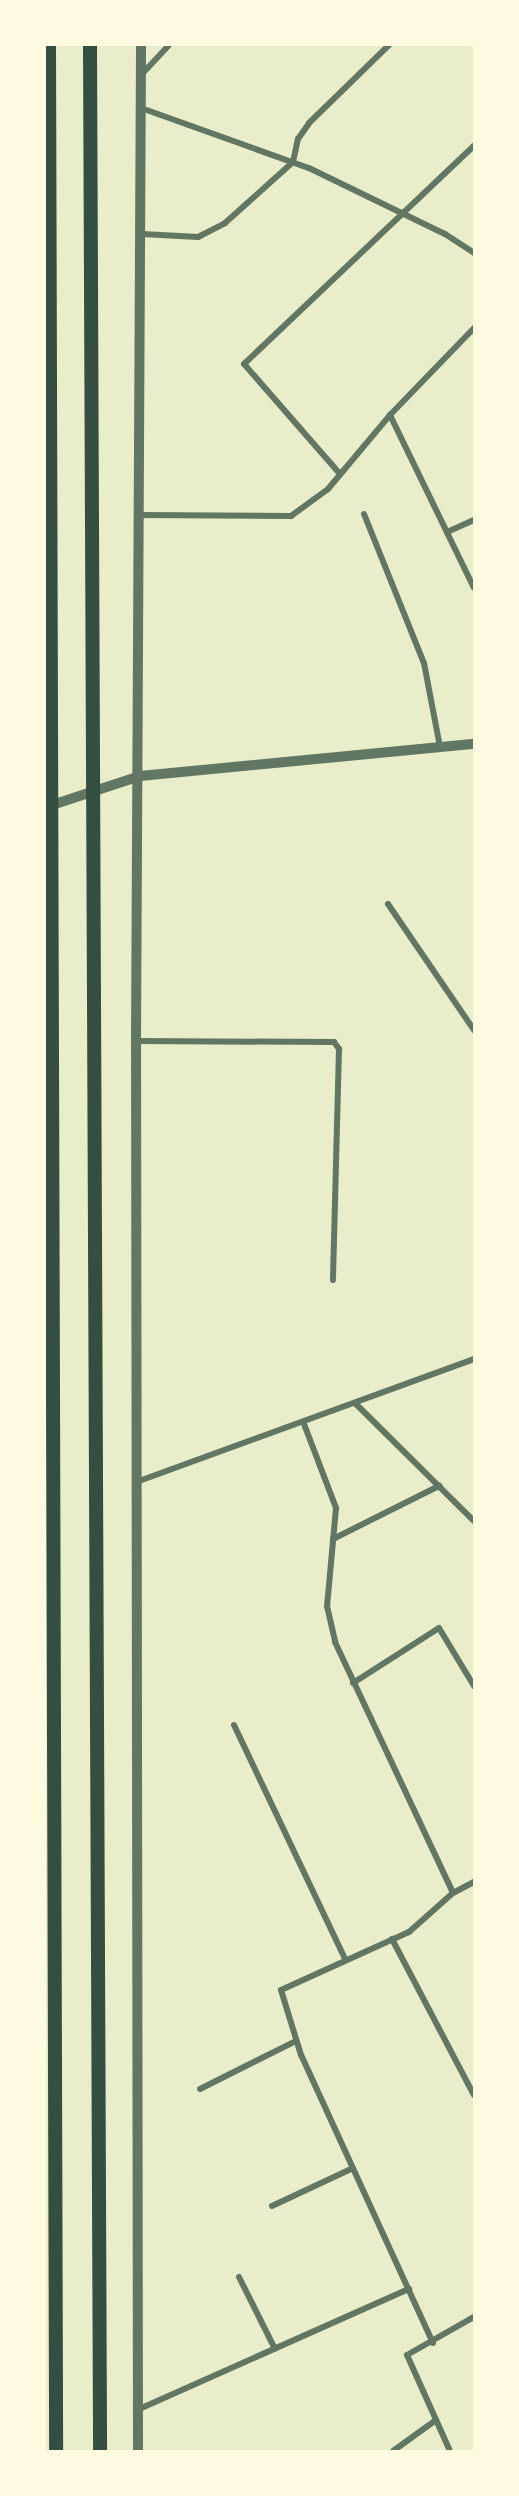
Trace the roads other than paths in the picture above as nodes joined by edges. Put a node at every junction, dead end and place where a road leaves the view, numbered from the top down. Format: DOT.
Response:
graph roads {
  1 [pos="49,45"];
  2 [pos="90,45"];
  3 [pos="141,45"];
  4 [pos="169,45"];
  5 [pos="389,45"];
  6 [pos="141,74"];
  7 [pos="141,108"];
  8 [pos="474,146"];
  9 [pos="293,162"];
  10 [pos="401,213"];
  11 [pos="142,234"];
  12 [pos="474,253"];
  13 [pos="474,328"];
  14 [pos="390,415"];
  15 [pos="340,474"];
  16 [pos="364,514"];
  17 [pos="140,515"];
  18 [pos="474,520"];
  19 [pos="447,532"];
  20 [pos="474,588"];
  21 [pos="474,744"];
  22 [pos="440,747"];
  23 [pos="140,776"];
  24 [pos="45,807"];
  25 [pos="388,904"];
  26 [pos="474,1030"];
  27 [pos="136,1041"];
  28 [pos="333,1280"];
  29 [pos="474,1359"];
  30 [pos="356,1404"];
  31 [pos="304,1424"];
  32 [pos="139,1482"];
  33 [pos="439,1486"];
  34 [pos="474,1521"];
  35 [pos="333,1539"];
  36 [pos="353,1683"];
  37 [pos="474,1686"];
  38 [pos="234,1725"];
  39 [pos="474,1882"];
  40 [pos="453,1893"];
  41 [pos="392,1939"];
  42 [pos="345,1959"];
  43 [pos="296,2041"];
  44 [pos="200,2089"];
  45 [pos="474,2095"];
  46 [pos="353,2168"];
  47 [pos="272,2206"];
  48 [pos="239,2277"];
  49 [pos="409,2289"];
  50 [pos="474,2317"];
  51 [pos="434,2343"];
  52 [pos="275,2349"];
  53 [pos="136,2411"];
  54 [pos="436,2420"];
  55 [pos="56,2451"];
  56 [pos="100,2451"];
  57 [pos="138,2451"];
  58 [pos="393,2451"];
  59 [pos="450,2451"];
  1 -- 55 [label="highway"];
  2 -- 56 [label="highway"];
  3 -- 6 [label="street"];
  4 -- 6 [label="street"];
  5 -- 9 [label="street"];
  6 -- 7 [label="street"];
  7 -- 9 [label="street"];
  7 -- 11 [label="street"];
  8 -- 10 [label="street"];
  9 -- 10 [label="street"];
  9 -- 11 [label="street"];
  10 -- 12 [label="street"];
  10 -- 15 [label="street"];
  11 -- 17 [label="street"];
  13 -- 14 [label="street"];
  14 -- 15 [label="street"];
  14 -- 19 [label="street"];
  15 -- 17 [label="street"];
  16 -- 22 [label="street"];
  17 -- 23 [label="street"];
  18 -- 19 [label="street"];
  19 -- 20 [label="street"];
  21 -- 22 [label="street"];
  22 -- 23 [label="street"];
  23 -- 24 [label="street"];
  23 -- 27 [label="street"];
  25 -- 26 [label="street"];
  27 -- 28 [label="street"];
  27 -- 32 [label="street"];
  29 -- 30 [label="street"];
  30 -- 31 [label="street"];
  30 -- 33 [label="street"];
  31 -- 32 [label="street"];
  31 -- 35 [label="street"];
  32 -- 53 [label="street"];
  33 -- 34 [label="street"];
  33 -- 35 [label="street"];
  35 -- 36 [label="street"];
  36 -- 37 [label="street"];
  36 -- 40 [label="street"];
  38 -- 42 [label="street"];
  39 -- 40 [label="street"];
  40 -- 41 [label="street"];
  41 -- 42 [label="street"];
  41 -- 45 [label="street"];
  42 -- 43 [label="street"];
  43 -- 44 [label="street"];
  43 -- 46 [label="street"];
  46 -- 47 [label="street"];
  46 -- 49 [label="street"];
  48 -- 52 [label="street"];
  49 -- 51 [label="street"];
  49 -- 52 [label="street"];
  50 -- 51 [label="street"];
  51 -- 54 [label="street"];
  52 -- 53 [label="street"];
  53 -- 57 [label="street"];
  54 -- 58 [label="street"];
  54 -- 59 [label="street"];
}
